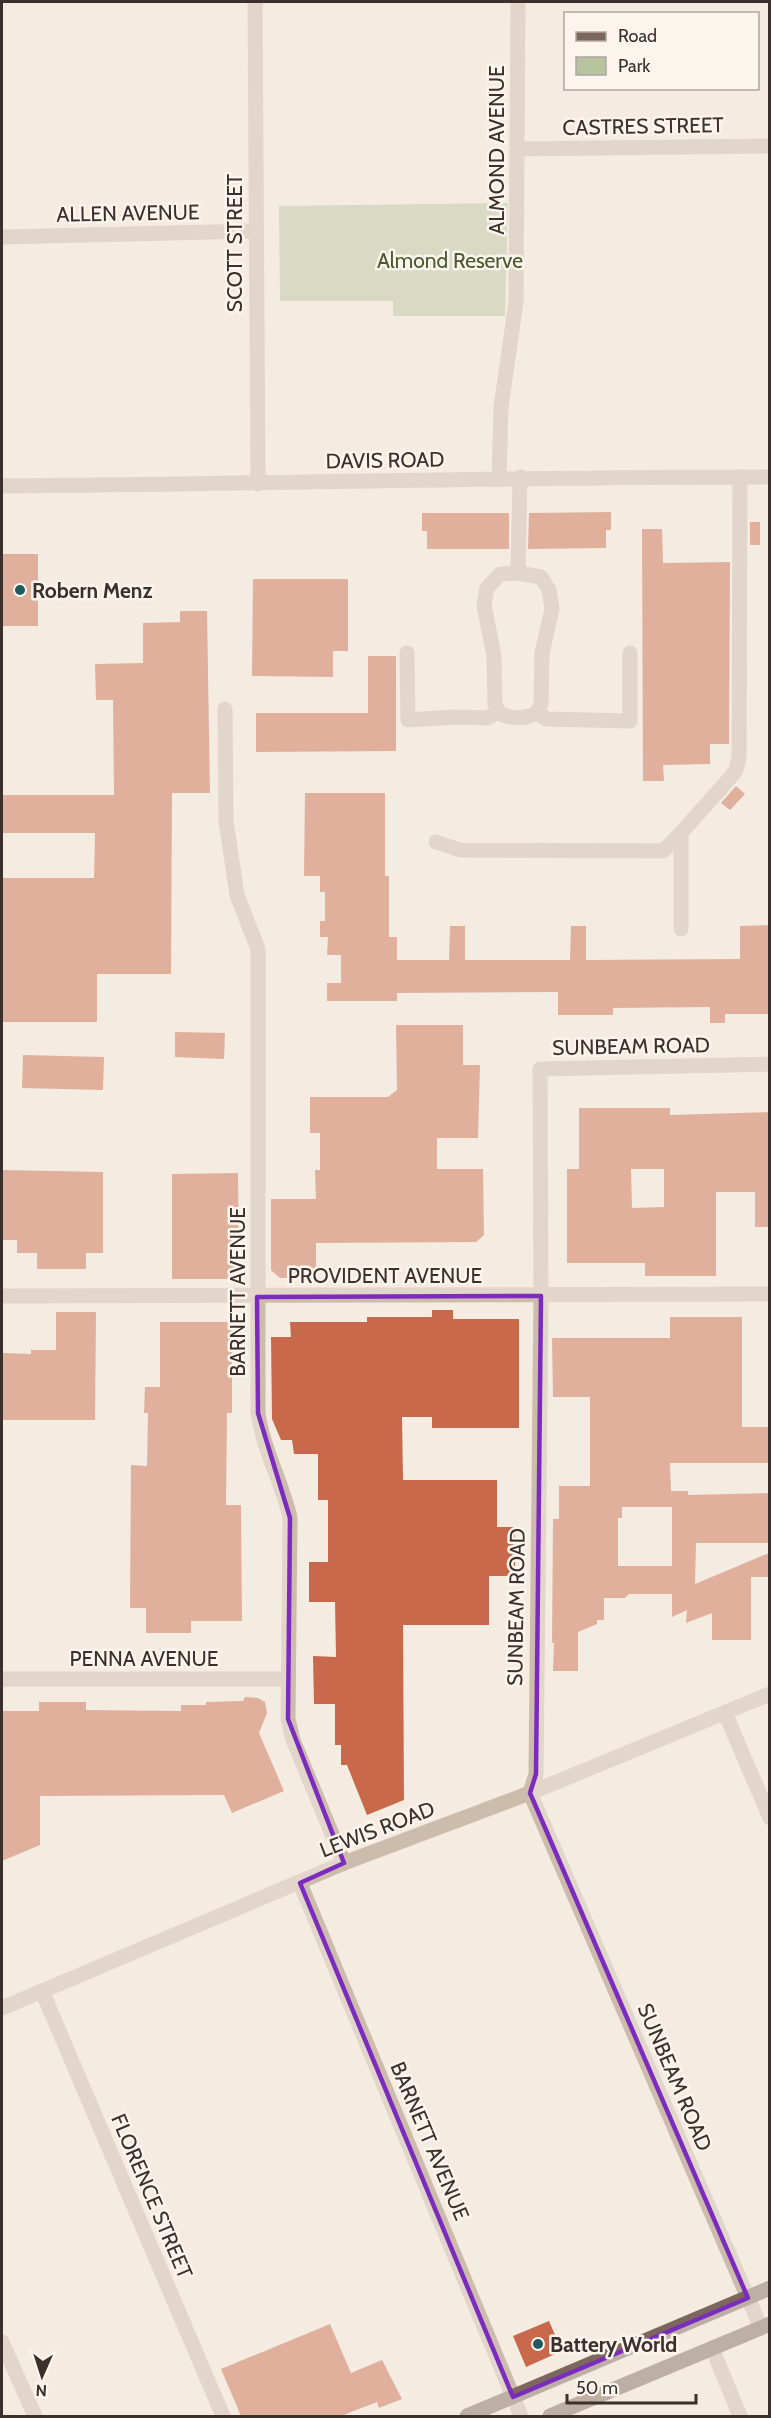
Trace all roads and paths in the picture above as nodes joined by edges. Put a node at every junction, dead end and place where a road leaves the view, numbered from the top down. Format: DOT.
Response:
graph roads {
  1 [pos="255,2"];
  2 [pos="518,2"];
  3 [pos="770,146"];
  4 [pos="518,149"];
  5 [pos="255,231"];
  6 [pos="2,237"];
  7 [pos="520,477"];
  8 [pos="740,477"];
  9 [pos="770,477"];
  10 [pos="499,479"];
  11 [pos="258,484"];
  12 [pos="2,486"];
  13 [pos="518,573"];
  14 [pos="407,653"];
  15 [pos="630,653"];
  16 [pos="225,709"];
  17 [pos="498,712"];
  18 [pos="537,713"];
  19 [pos="681,833"];
  20 [pos="436,842"];
  21 [pos="681,930"];
  22 [pos="770,1064"];
  23 [pos="770,1294"];
  24 [pos="2,1296"];
  25 [pos="257,1296"];
  26 [pos="541,1296"];
  27 [pos="2,1679"];
  28 [pos="287,1679"];
  29 [pos="770,1694"];
  30 [pos="726,1713"];
  31 [pos="530,1793"];
  32 [pos="770,1818"];
  33 [pos="344,1863"];
  34 [pos="300,1883"];
  35 [pos="42,1991"];
  36 [pos="2,2008"];
  37 [pos="770,2288"];
  38 [pos="748,2298"];
  39 [pos="765,2326"];
  40 [pos="2,2342"];
  41 [pos="712,2348"];
  42 [pos="513,2397"];
  43 [pos="35,2416"];
  44 [pos="223,2416"];
  45 [pos="467,2416"];
  46 [pos="521,2416"];
  47 [pos="550,2416"];
  48 [pos="740,2416"];
  1 -- 5 [label="street, SCOTT STREET"];
  2 -- 4 [label="street, ALMOND AVENUE"];
  3 -- 4 [label="street, CASTRES STREET"];
  4 -- 10 [label="street, ALMOND AVENUE"];
  5 -- 6 [label="street, ALLEN AVENUE"];
  5 -- 11 [label="street, SCOTT STREET"];
  7 -- 8 [label="street, DAVIS ROAD"];
  7 -- 10 [label="street, DAVIS ROAD"];
  7 -- 13 [label="street"];
  8 -- 9 [label="street, DAVIS ROAD"];
  8 -- 19 [label="street"];
  10 -- 11 [label="street, DAVIS ROAD"];
  11 -- 12 [label="street, DAVIS ROAD"];
  13 -- 17 [label="street"];
  13 -- 18 [label="street"];
  14 -- 17 [label="street"];
  15 -- 18 [label="street"];
  16 -- 25 [label="street, BARNETT AVENUE"];
  17 -- 18 [label="street"];
  19 -- 20 [label="street"];
  19 -- 21 [label="street"];
  22 -- 26 [label="street, SUNBEAM ROAD"];
  23 -- 26 [label="street, PROVIDENT AVENUE"];
  24 -- 25 [label="street, PROVIDENT AVENUE"];
  25 -- 26 [label="street, PROVIDENT AVENUE"];
  25 -- 28 [label="street, BARNETT AVENUE"];
  26 -- 31 [label="street, SUNBEAM ROAD"];
  27 -- 28 [label="street, PENNA AVENUE"];
  28 -- 33 [label="street, BARNETT AVENUE"];
  29 -- 30 [label="street, LEWIS ROAD"];
  30 -- 31 [label="street, LEWIS ROAD"];
  30 -- 32 [label="street"];
  31 -- 33 [label="street, LEWIS ROAD"];
  31 -- 38 [label="street, SUNBEAM ROAD"];
  33 -- 34 [label="street, LEWIS ROAD"];
  34 -- 35 [label="street, LEWIS ROAD"];
  34 -- 42 [label="street, BARNETT AVENUE"];
  35 -- 36 [label="street, LEWIS ROAD"];
  35 -- 44 [label="street, FLORENCE STREET"];
  37 -- 38 [label="main road"];
  38 -- 39 [label="street, SUNBEAM ROAD"];
  38 -- 42 [label="main road"];
  39 -- 41 [label="main road"];
  40 -- 43 [label="street"];
  41 -- 47 [label="main road"];
  41 -- 48 [label="street"];
  42 -- 45 [label="main road"];
  42 -- 46 [label="street, BARNETT AVENUE"];
}
